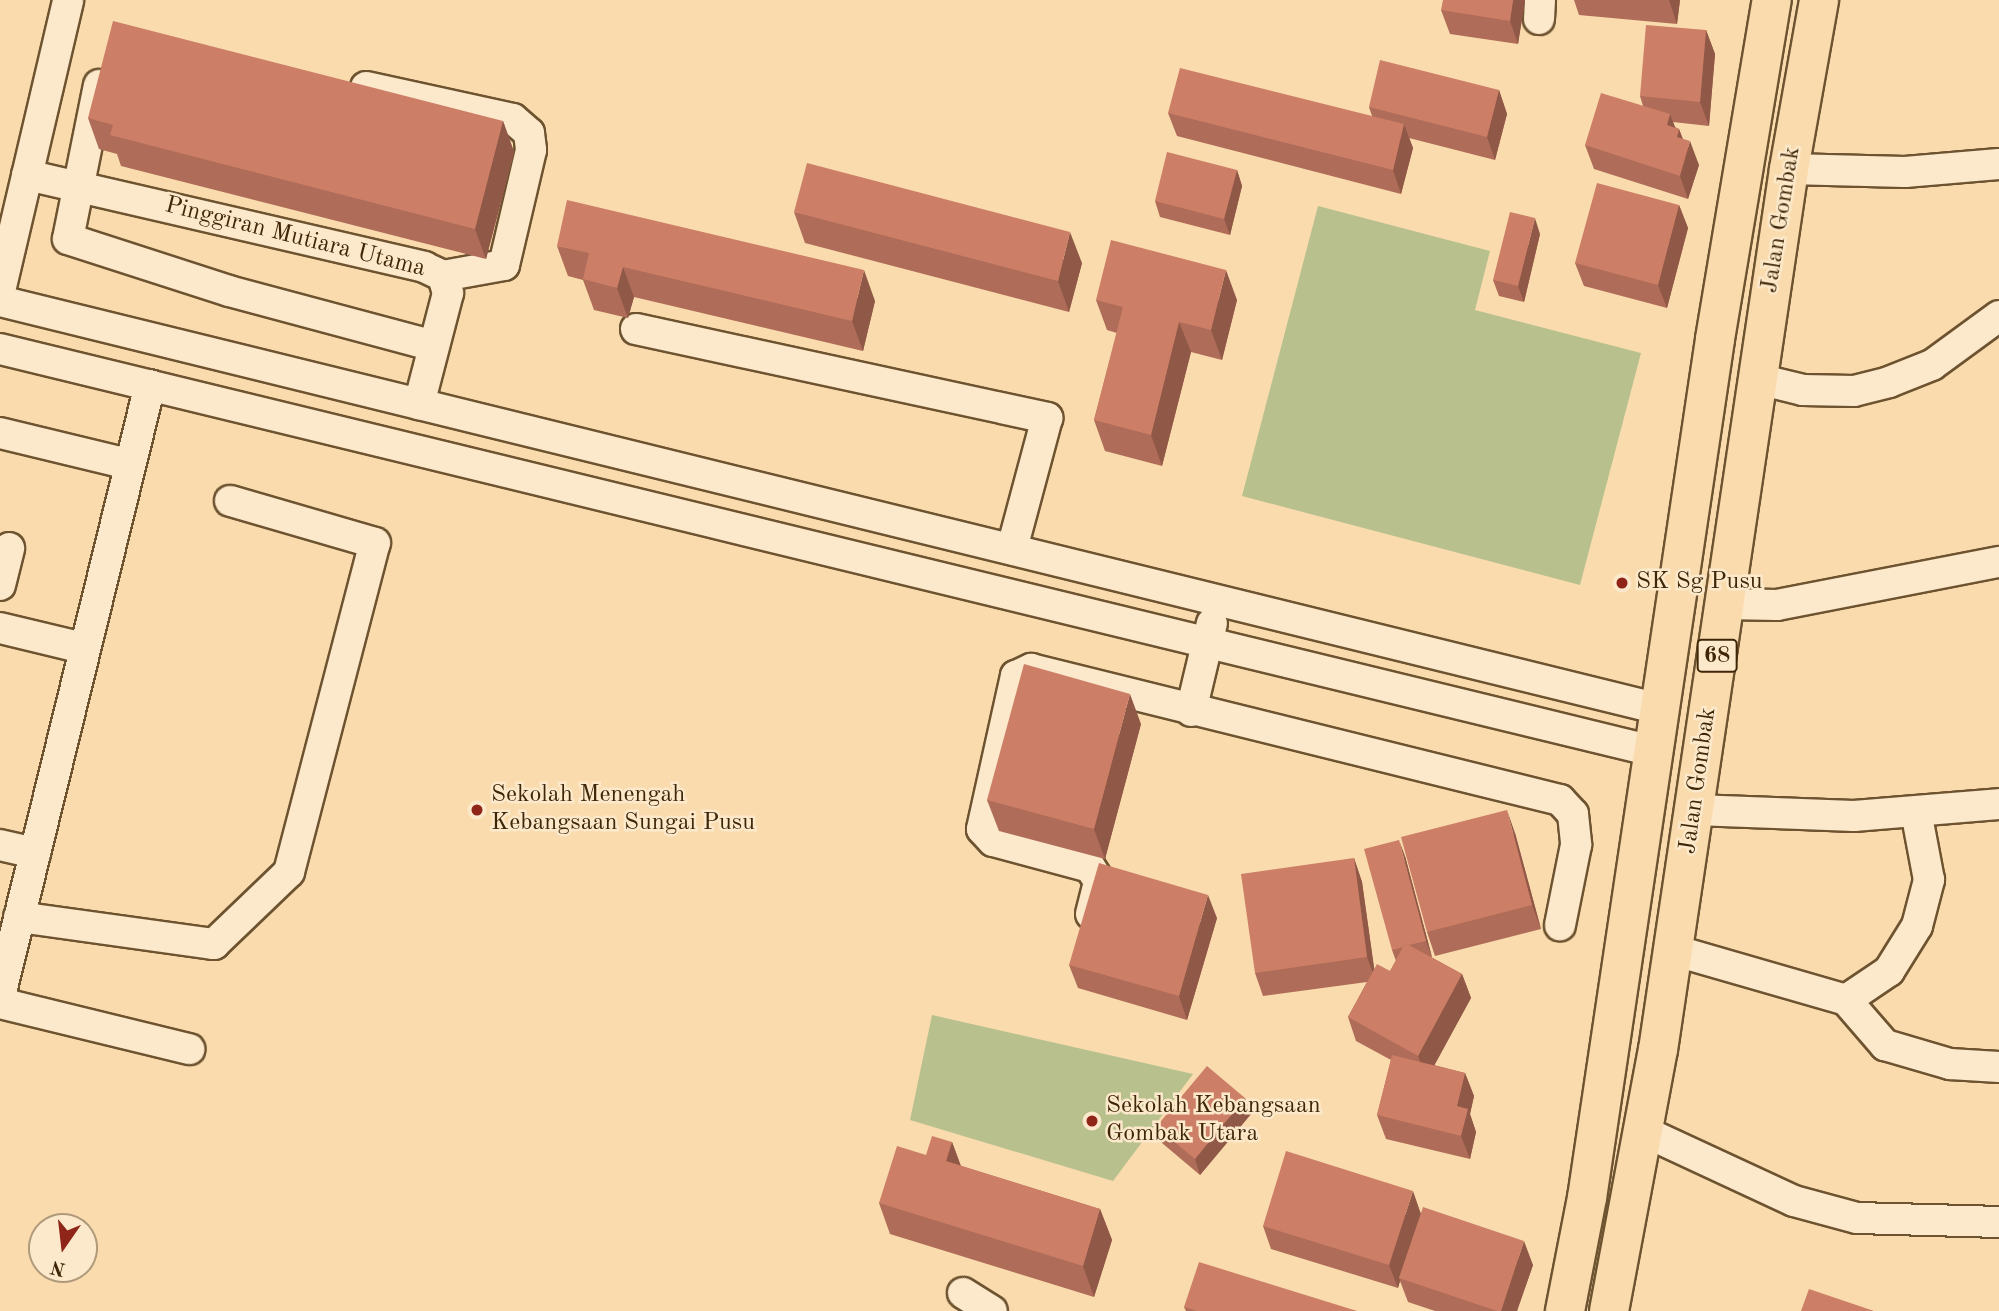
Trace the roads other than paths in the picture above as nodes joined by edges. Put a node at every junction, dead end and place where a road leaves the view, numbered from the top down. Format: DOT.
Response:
graph roads {
  1 [pos="68,0"];
  2 [pos="1772,0"];
  3 [pos="1819,0"];
  4 [pos="104,63"];
  5 [pos="336,81"];
  6 [pos="1999,164"];
  7 [pos="1789,169"];
  8 [pos="27,175"];
  9 [pos="76,185"];
  10 [pos="443,276"];
  11 [pos="0,291"];
  12 [pos="0,301"];
  13 [pos="1999,316"];
  14 [pos="636,329"];
  15 [pos="434,346"];
  16 [pos="0,349"];
  17 [pos="1758,379"];
  18 [pos="150,385"];
  19 [pos="419,404"];
  20 [pos="0,433"];
  21 [pos="649,460"];
  22 [pos="128,464"];
  23 [pos="230,501"];
  24 [pos="636,503"];
  25 [pos="9,548"];
  26 [pos="1012,550"];
  27 [pos="1999,562"];
  28 [pos="0,585"];
  29 [pos="1217,600"];
  30 [pos="1725,604"];
  31 [pos="0,628"];
  32 [pos="1207,642"];
  33 [pos="83,648"];
  34 [pos="1660,709"];
  35 [pos="1191,711"];
  36 [pos="1653,751"];
  37 [pos="1999,804"];
  38 [pos="1695,810"];
  39 [pos="1916,811"];
  40 [pos="0,845"];
  41 [pos="34,853"];
  42 [pos="19,917"];
  43 [pos="1560,925"];
  44 [pos="1086,940"];
  45 [pos="1673,950"];
  46 [pos="0,996"];
  47 [pos="1846,1000"];
  48 [pos="0,1003"];
  49 [pos="189,1049"];
  50 [pos="1999,1067"];
  51 [pos="1643,1131"];
  52 [pos="1999,1223"];
  53 [pos="963,1293"];
  54 [pos="992,1311"];
  55 [pos="1565,1311"];
  56 [pos="1609,1311"];
  1 -- 8 [label="street"];
  2 -- 34 [label="main road, Jalan Gombak / 68"];
  3 -- 7 [label="main road, Jalan Gombak / 68"];
  4 -- 9 [label="street"];
  5 -- 10 [label="street"];
  6 -- 7 [label="street"];
  7 -- 17 [label="main road, Jalan Gombak / 68"];
  8 -- 9 [label="street, Pinggiran Mutiara Utama"];
  8 -- 11 [label="street"];
  9 -- 10 [label="street, Pinggiran Mutiara Utama"];
  9 -- 15 [label="street"];
  10 -- 15 [label="street, Pinggiran Mutiara Utama"];
  12 -- 19 [label="street"];
  13 -- 17 [label="street"];
  14 -- 26 [label="street"];
  15 -- 19 [label="street, Pinggiran Mutiara Utama"];
  16 -- 18 [label="street"];
  17 -- 30 [label="main road, Jalan Gombak / 68"];
  18 -- 22 [label="street"];
  18 -- 24 [label="street"];
  19 -- 21 [label="street"];
  20 -- 22 [label="street"];
  21 -- 24 [label="street"];
  21 -- 26 [label="street"];
  22 -- 33 [label="street"];
  23 -- 42 [label="street"];
  24 -- 32 [label="street"];
  25 -- 28 [label="street"];
  26 -- 29 [label="street"];
  27 -- 30 [label="street"];
  29 -- 32 [label="street"];
  29 -- 34 [label="street"];
  30 -- 38 [label="main road, Jalan Gombak / 68"];
  31 -- 33 [label="street"];
  32 -- 35 [label="street"];
  32 -- 36 [label="street"];
  33 -- 41 [label="street"];
  34 -- 36 [label="main road, Jalan Gombak / 68"];
  35 -- 43 [label="street"];
  35 -- 44 [label="street"];
  36 -- 55 [label="main road, Jalan Gombak / 68"];
  37 -- 39 [label="street"];
  38 -- 39 [label="street"];
  38 -- 45 [label="main road, Jalan Gombak / 68"];
  39 -- 47 [label="street"];
  40 -- 41 [label="street"];
  41 -- 42 [label="street"];
  42 -- 46 [label="street"];
  45 -- 47 [label="street"];
  45 -- 51 [label="main road, Jalan Gombak / 68"];
  47 -- 50 [label="street"];
  48 -- 49 [label="street"];
  51 -- 52 [label="street"];
  51 -- 56 [label="main road, Jalan Gombak / 68"];
  53 -- 54 [label="street"];
}
